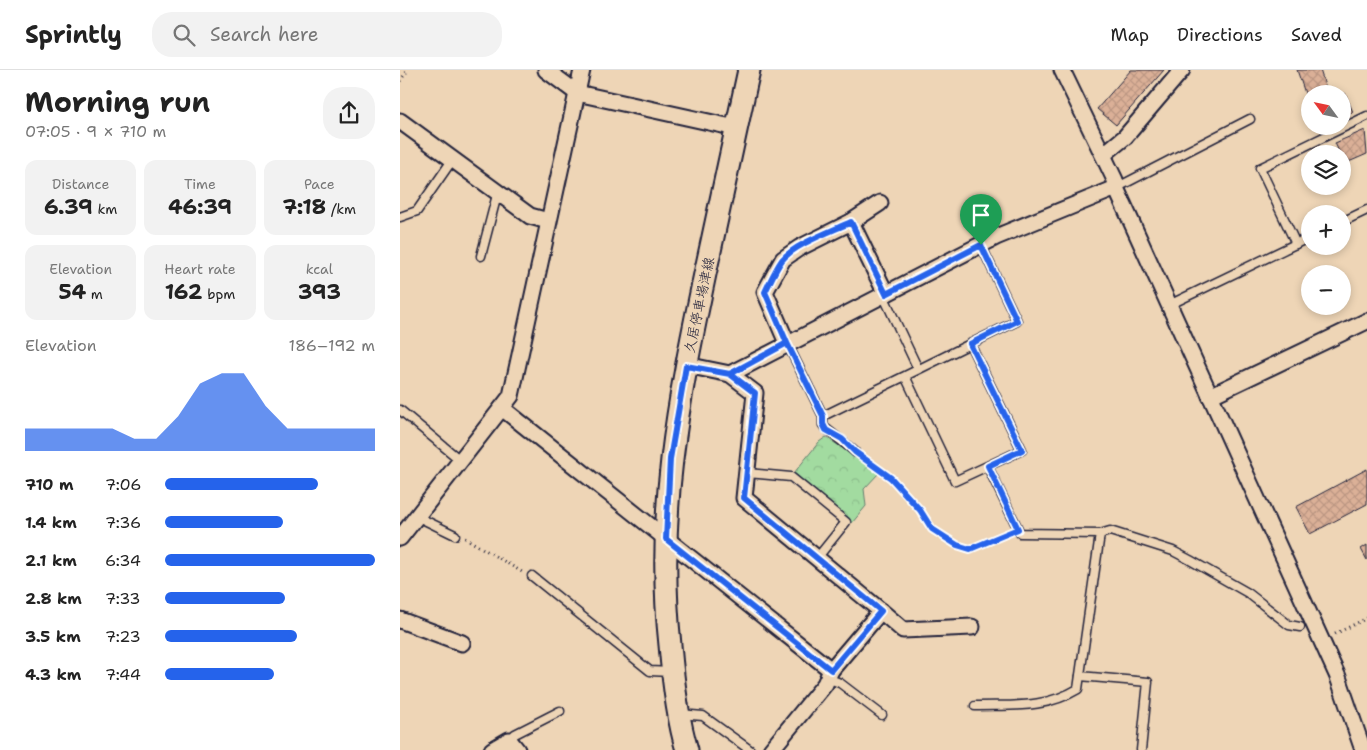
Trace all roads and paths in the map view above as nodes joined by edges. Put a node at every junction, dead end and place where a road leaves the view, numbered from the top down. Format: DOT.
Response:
graph roads {
  1 [pos="408,70"];
  2 [pos="546,70"];
  3 [pos="582,70"];
  4 [pos="749,70"];
  5 [pos="1062,70"];
  6 [pos="1182,70"];
  7 [pos="400,81"];
  8 [pos="577,93"];
  9 [pos="1367,116"];
  10 [pos="1250,119"];
  11 [pos="400,121"];
  12 [pos="736,128"];
  13 [pos="1102,155"];
  14 [pos="453,159"];
  15 [pos="1116,188"];
  16 [pos="498,192"];
  17 [pos="880,203"];
  18 [pos="1367,210"];
  19 [pos="400,217"];
  20 [pos="1351,218"];
  21 [pos="548,221"];
  22 [pos="851,222"];
  23 [pos="1301,242"];
  24 [pos="1296,244"];
  25 [pos="981,245"];
  26 [pos="481,256"];
  27 [pos="884,295"];
  28 [pos="1169,305"];
  29 [pos="1367,321"];
  30 [pos="787,343"];
  31 [pos="970,344"];
  32 [pos="686,366"];
  33 [pos="918,369"];
  34 [pos="730,374"];
  35 [pos="905,376"];
  36 [pos="1210,396"];
  37 [pos="502,408"];
  38 [pos="400,410"];
  39 [pos="823,416"];
  40 [pos="855,452"];
  41 [pos="460,460"];
  42 [pos="988,466"];
  43 [pos="747,473"];
  44 [pos="408,518"];
  45 [pos="1018,529"];
  46 [pos="1100,534"];
  47 [pos="455,535"];
  48 [pos="400,538"];
  49 [pos="666,539"];
  50 [pos="817,558"];
  51 [pos="532,576"];
  52 [pos="881,611"];
  53 [pos="1367,618"];
  54 [pos="400,620"];
  55 [pos="1300,627"];
  56 [pos="972,628"];
  57 [pos="1321,641"];
  58 [pos="462,643"];
  59 [pos="672,672"];
  60 [pos="829,674"];
  61 [pos="1080,676"];
  62 [pos="975,706"];
  63 [pos="560,711"];
  64 [pos="679,714"];
  65 [pos="882,716"];
  66 [pos="513,745"];
  67 [pos="492,750"];
  68 [pos="687,750"];
  69 [pos="750,750"];
  70 [pos="771,750"];
  71 [pos="1141,750"];
  72 [pos="1363,750"];
  1 -- 7 [label="path"];
  2 -- 8 [label="street"];
  3 -- 8 [label="street"];
  4 -- 12 [label="main road, 久居停車場津線"];
  5 -- 13 [label="street"];
  6 -- 13 [label="street"];
  8 -- 12 [label="street"];
  8 -- 21 [label="street"];
  9 -- 24 [label="lane"];
  10 -- 15 [label="lane"];
  11 -- 14 [label="street"];
  12 -- 32 [label="main road, 久居停車場津線"];
  13 -- 15 [label="street"];
  14 -- 16 [label="street"];
  14 -- 19 [label="lane"];
  15 -- 25 [label="street"];
  15 -- 28 [label="street"];
  16 -- 21 [label="street"];
  16 -- 26 [label="lane"];
  17 -- 22 [label="street"];
  18 -- 20 [label="lane"];
  21 -- 37 [label="street"];
  22 -- 27 [label="street"];
  22 -- 30 [label="street"];
  23 -- 24 [label="lane"];
  24 -- 28 [label="lane"];
  25 -- 27 [label="street"];
  25 -- 31 [label="lane"];
  27 -- 30 [label="street"];
  27 -- 33 [label="lane"];
  28 -- 36 [label="street"];
  29 -- 36 [label="street"];
  30 -- 34 [label="street"];
  30 -- 39 [label="lane"];
  31 -- 33 [label="lane"];
  31 -- 42 [label="lane"];
  32 -- 34 [label="street"];
  32 -- 49 [label="main road, 久居停車場津線"];
  33 -- 35 [label="lane"];
  34 -- 43 [label="street"];
  35 -- 39 [label="lane"];
  35 -- 42 [label="lane"];
  36 -- 57 [label="street"];
  37 -- 41 [label="street"];
  37 -- 49 [label="street"];
  38 -- 41 [label="lane"];
  39 -- 40 [label="lane"];
  40 -- 45 [label="path"];
  41 -- 44 [label="street"];
  42 -- 45 [label="lane"];
  43 -- 50 [label="street"];
  43 -- 50 [label="lane"];
  44 -- 47 [label="lane"];
  44 -- 48 [label="street"];
  45 -- 46 [label="lane"];
  46 -- 55 [label="lane"];
  46 -- 61 [label="lane"];
  47 -- 51 [label="path"];
  49 -- 59 [label="main road, 久居停車場津線"];
  49 -- 60 [label="street"];
  50 -- 52 [label="street"];
  51 -- 59 [label="lane"];
  52 -- 56 [label="street"];
  52 -- 60 [label="street"];
  53 -- 57 [label="path"];
  54 -- 58 [label="street"];
  57 -- 72 [label="street"];
  59 -- 64 [label="main road, 久居停車場津線"];
  60 -- 65 [label="lane"];
  60 -- 70 [label="street"];
  61 -- 62 [label="lane"];
  61 -- 71 [label="lane"];
  63 -- 66 [label="lane"];
  64 -- 68 [label="main road, 久居停車場津線"];
  64 -- 69 [label="lane"];
  66 -- 67 [label="street"];
}
